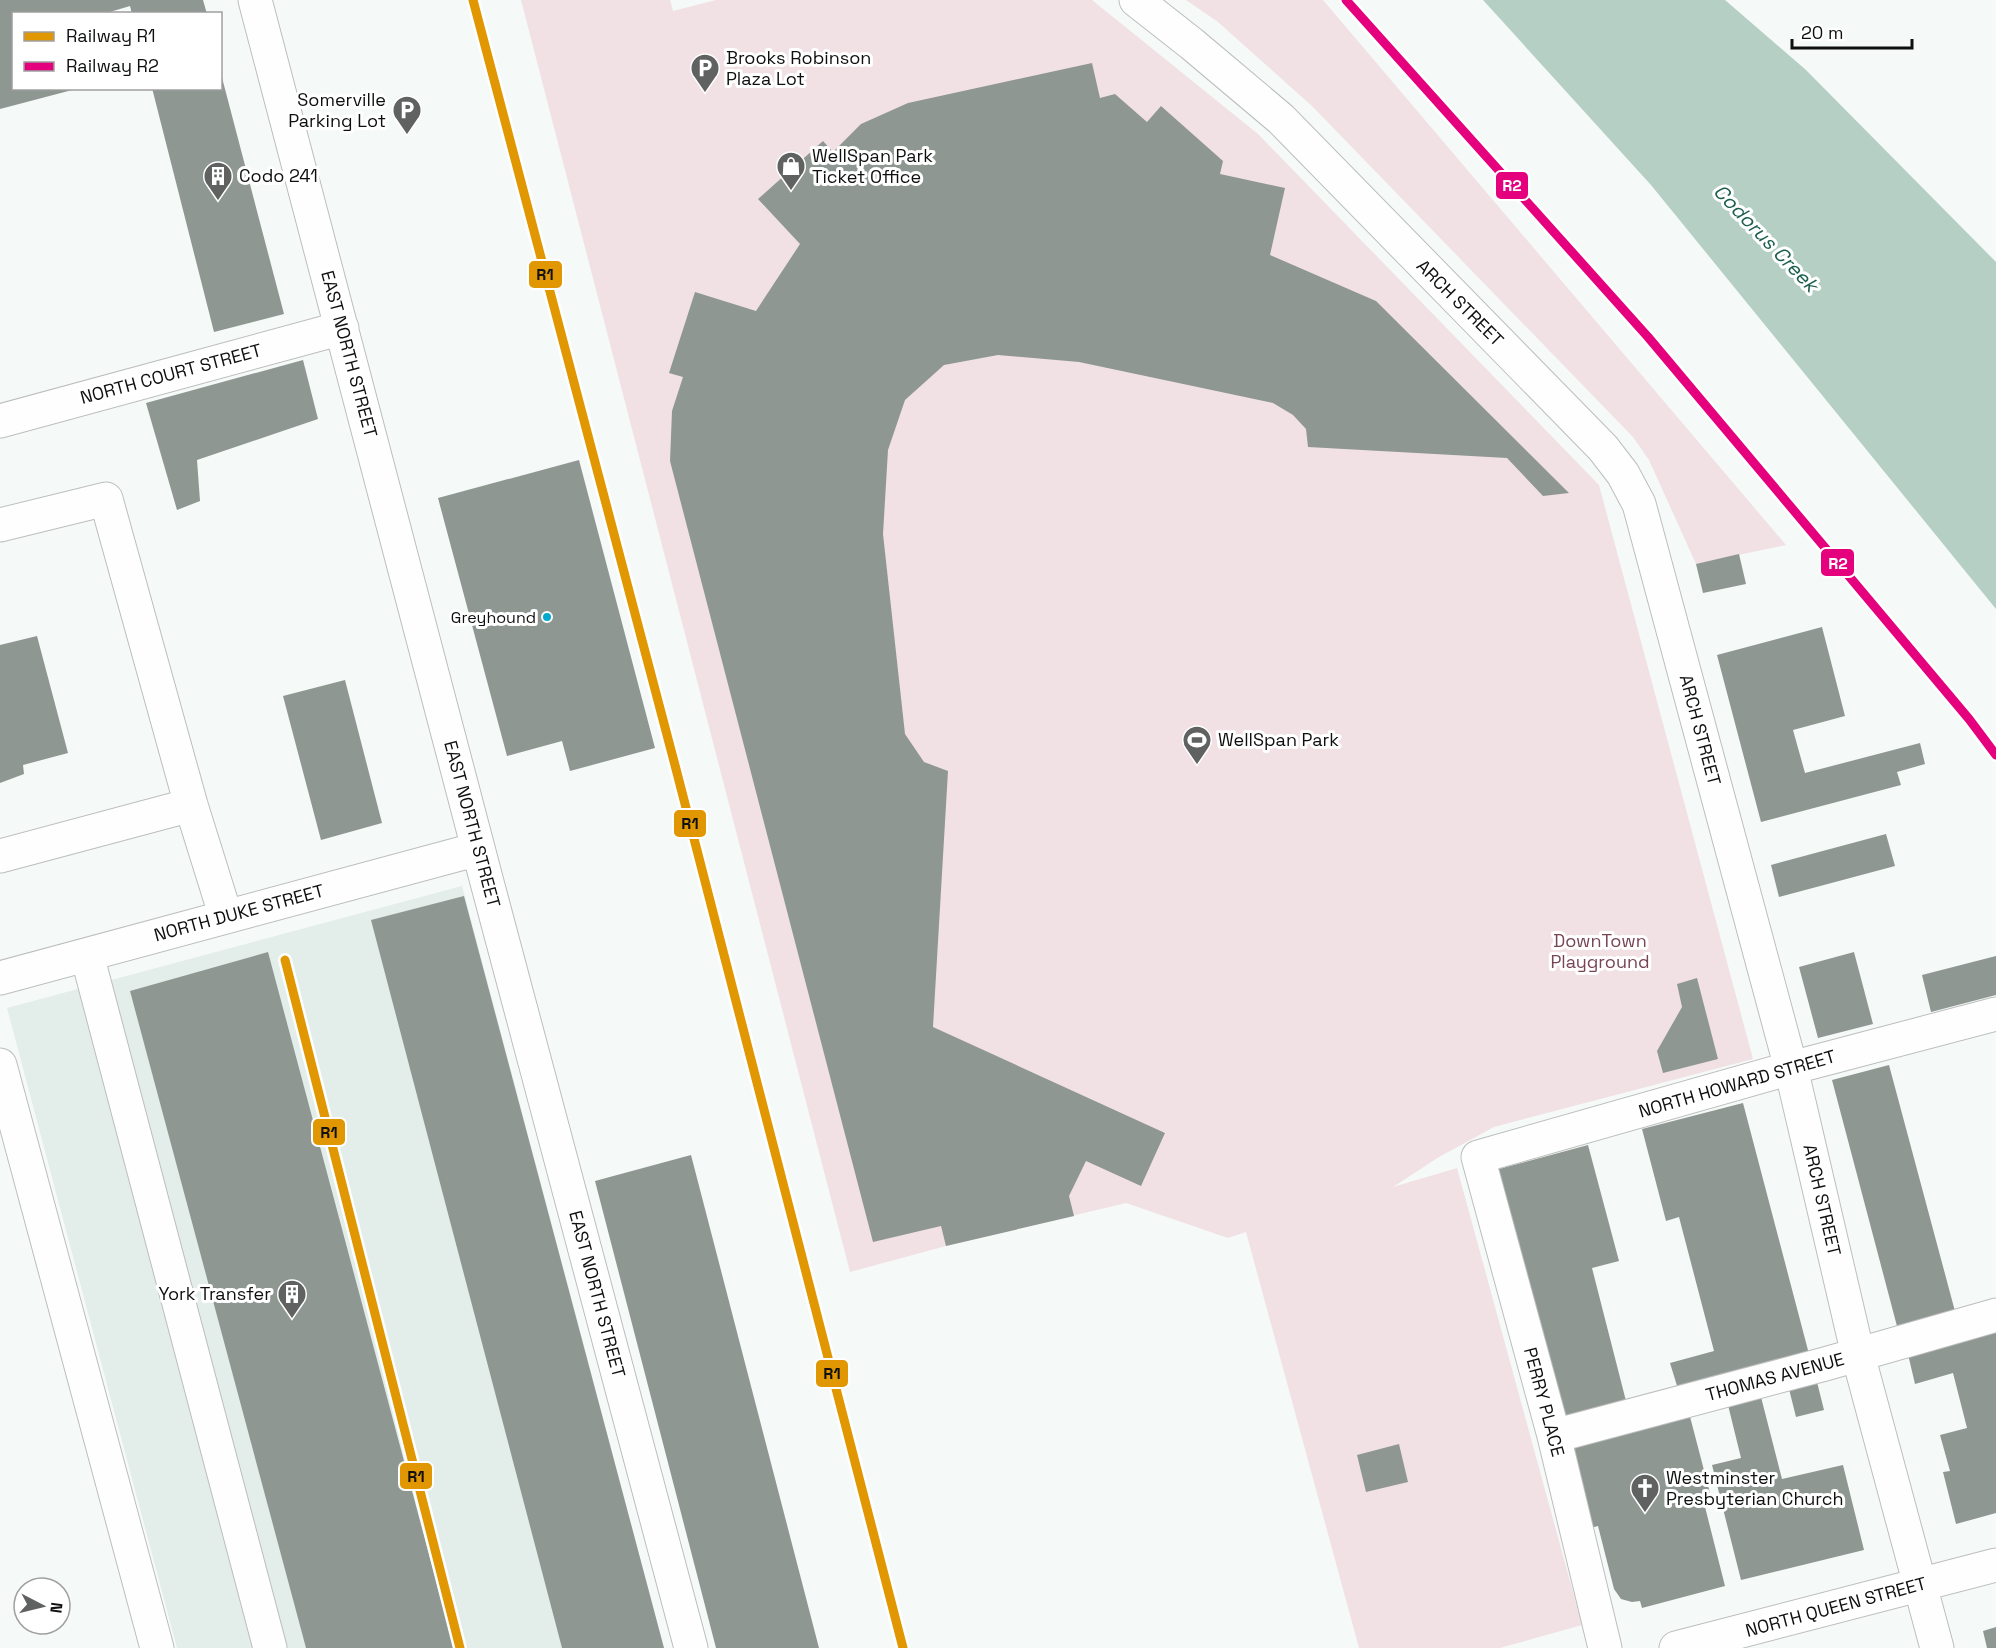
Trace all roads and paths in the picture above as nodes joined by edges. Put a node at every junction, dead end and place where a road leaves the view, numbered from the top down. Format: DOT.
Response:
graph roads {
  1 [pos="255,0"];
  2 [pos="1136,0"];
  3 [pos="342,328"];
  4 [pos="0,421"];
  5 [pos="0,525"];
  6 [pos="191,805"];
  7 [pos="478,849"];
  8 [pos="0,856"];
  9 [pos="226,917"];
  10 [pos="87,955"];
  11 [pos="0,978"];
  12 [pos="1996,1014"];
  13 [pos="0,1065"];
  14 [pos="1791,1068"];
  15 [pos="1478,1157"];
  16 [pos="1996,1316"];
  17 [pos="1858,1355"];
  18 [pos="1554,1436"];
  19 [pos="1996,1565"];
  20 [pos="1920,1585"];
  21 [pos="157,1648"];
  22 [pos="270,1648"];
  23 [pos="692,1648"];
  24 [pos="1605,1648"];
  25 [pos="1676,1648"];
  26 [pos="1937,1648"];
  1 -- 3 [label="street, EAST NORTH STREET"];
  2 -- 14 [label="street, ARCH STREET"];
  3 -- 4 [label="street, NORTH COURT STREET"];
  3 -- 7 [label="street, EAST NORTH STREET"];
  5 -- 6 [label="street"];
  6 -- 8 [label="street"];
  6 -- 9 [label="street"];
  7 -- 9 [label="street, NORTH DUKE STREET"];
  7 -- 23 [label="street, EAST NORTH STREET"];
  9 -- 10 [label="street, NORTH DUKE STREET"];
  10 -- 11 [label="street, NORTH DUKE STREET"];
  10 -- 22 [label="street"];
  12 -- 14 [label="street, NORTH HOWARD STREET"];
  13 -- 21 [label="street"];
  14 -- 15 [label="street, NORTH HOWARD STREET"];
  14 -- 17 [label="street, ARCH STREET"];
  15 -- 18 [label="street, PERRY PLACE"];
  16 -- 17 [label="street, THOMAS AVENUE"];
  17 -- 18 [label="street, THOMAS AVENUE"];
  17 -- 20 [label="street, ARCH STREET"];
  18 -- 24 [label="street, PERRY PLACE"];
  19 -- 20 [label="street, NORTH QUEEN STREET"];
  20 -- 25 [label="street, NORTH QUEEN STREET"];
  20 -- 26 [label="street, ARCH STREET"];
}
